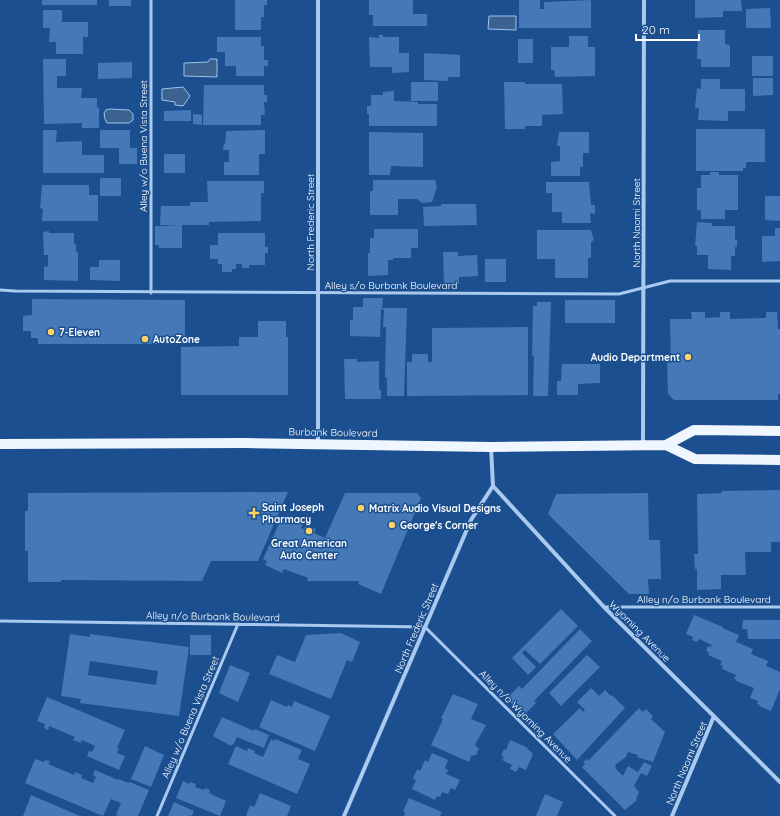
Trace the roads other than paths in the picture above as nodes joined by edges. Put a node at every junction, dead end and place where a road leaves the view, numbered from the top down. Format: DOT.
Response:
graph roads {
  1 [pos="151,0"];
  2 [pos="318,0"];
  3 [pos="644,0"];
  4 [pos="780,281"];
  5 [pos="644,288"];
  6 [pos="0,290"];
  7 [pos="151,292"];
  8 [pos="318,293"];
  9 [pos="780,431"];
  10 [pos="0,444"];
  11 [pos="318,444"];
  12 [pos="643,445"];
  13 [pos="666,445"];
  14 [pos="491,447"];
  15 [pos="780,460"];
  16 [pos="493,486"];
  17 [pos="604,607"];
  18 [pos="780,608"];
  19 [pos="0,622"];
  20 [pos="238,624"];
  21 [pos="425,627"];
  22 [pos="714,716"];
  23 [pos="780,782"];
  24 [pos="157,816"];
  25 [pos="344,816"];
  26 [pos="615,816"];
  27 [pos="672,816"];
  1 -- 7 [label="lane, Alley w/o Buena Vista Street"];
  2 -- 8 [label="street, North Frederic Street"];
  3 -- 5 [label="street, North Naomi Street"];
  4 -- 5 [label="lane, Alley s/o Burbank Boulevard"];
  5 -- 8 [label="lane, Alley s/o Burbank Boulevard"];
  5 -- 12 [label="street, North Naomi Street"];
  6 -- 7 [label="lane, Alley s/o Burbank Boulevard"];
  7 -- 8 [label="lane, Alley s/o Burbank Boulevard"];
  8 -- 11 [label="street, North Frederic Street"];
  9 -- 13 [label="main road, Burbank Boulevard"];
  10 -- 11 [label="main road, Burbank Boulevard"];
  11 -- 14 [label="main road, Burbank Boulevard"];
  12 -- 13 [label="main road, Burbank Boulevard"];
  12 -- 14 [label="main road, Burbank Boulevard"];
  13 -- 15 [label="main road, Burbank Boulevard"];
  14 -- 16 [label="street"];
  16 -- 17 [label="street, Wyoming Avenue"];
  16 -- 21 [label="street, North Frederic Street"];
  17 -- 18 [label="lane, Alley n/o Burbank Boulevard"];
  17 -- 22 [label="street, Wyoming Avenue"];
  19 -- 20 [label="lane, Alley n/o Burbank Boulevard"];
  20 -- 21 [label="lane, Alley n/o Burbank Boulevard"];
  20 -- 24 [label="lane, Alley w/o Buena Vista Street"];
  21 -- 25 [label="street, North Frederic Street"];
  21 -- 26 [label="lane, Alley n/o Wyoming Avenue"];
  22 -- 23 [label="street, Wyoming Avenue"];
  22 -- 27 [label="street, North Naomi Street"];
}
